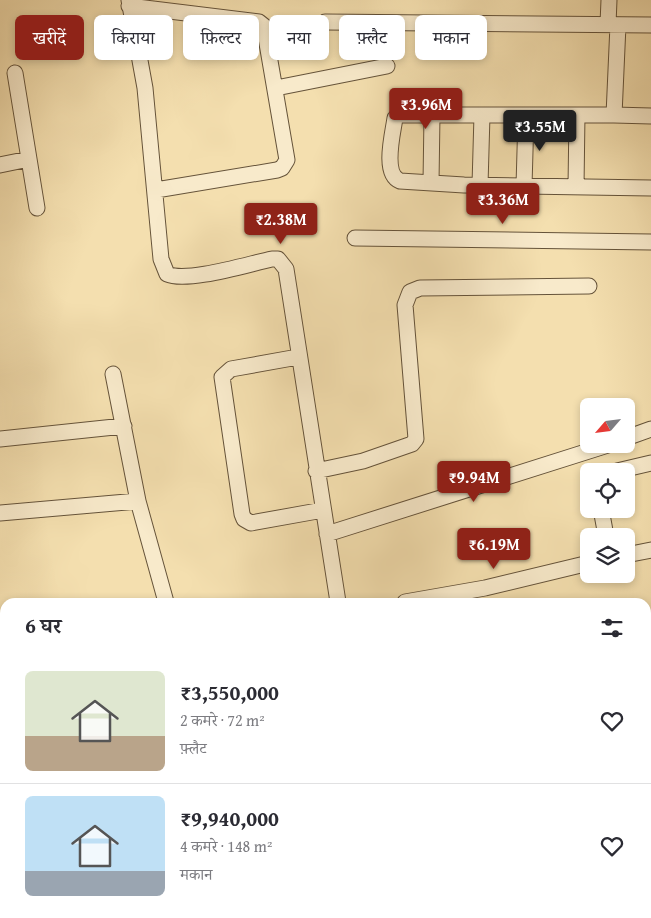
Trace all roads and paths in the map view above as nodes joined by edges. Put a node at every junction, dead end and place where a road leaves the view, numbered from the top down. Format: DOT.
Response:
graph roads {
  1 [pos="610,0"];
  2 [pos="129,3"];
  3 [pos="329,22"];
  4 [pos="613,24"];
  5 [pos="651,25"];
  6 [pos="386,66"];
  7 [pos="16,73"];
  8 [pos="276,88"];
  9 [pos="614,114"];
  10 [pos="432,115"];
  11 [pos="577,115"];
  12 [pos="482,116"];
  13 [pos="526,116"];
  14 [pos="651,116"];
  15 [pos="29,159"];
  16 [pos="0,165"];
  17 [pos="431,183"];
  18 [pos="480,185"];
  19 [pos="524,186"];
  20 [pos="576,187"];
  21 [pos="651,188"];
  22 [pos="156,190"];
  23 [pos="37,208"];
  24 [pos="355,238"];
  25 [pos="651,242"];
  26 [pos="589,286"];
  27 [pos="298,357"];
  28 [pos="113,374"];
  29 [pos="124,426"];
  30 [pos="651,429"];
  31 [pos="635,435"];
  32 [pos="0,439"];
  33 [pos="583,453"];
  34 [pos="651,463"];
  35 [pos="635,467"];
  36 [pos="316,471"];
  37 [pos="138,501"];
  38 [pos="323,510"];
  39 [pos="0,513"];
  40 [pos="327,534"];
  41 [pos="651,550"];
  42 [pos="635,553"];
  43 [pos="580,565"];
  44 [pos="165,598"];
  45 [pos="337,598"];
  46 [pos="428,598"];
  1 -- 4 [label="street"];
  2 -- 8 [label="street"];
  2 -- 22 [label="street"];
  3 -- 4 [label="street"];
  4 -- 5 [label="street"];
  4 -- 9 [label="street"];
  6 -- 8 [label="street"];
  7 -- 15 [label="street"];
  8 -- 22 [label="street"];
  9 -- 11 [label="street"];
  9 -- 14 [label="street"];
  10 -- 12 [label="street"];
  10 -- 17 [label="street"];
  10 -- 17 [label="street"];
  11 -- 13 [label="street"];
  11 -- 20 [label="street"];
  12 -- 13 [label="street"];
  12 -- 18 [label="street"];
  13 -- 19 [label="street"];
  15 -- 16 [label="street"];
  15 -- 23 [label="street"];
  17 -- 18 [label="street"];
  18 -- 19 [label="street"];
  19 -- 20 [label="street"];
  20 -- 21 [label="street"];
  22 -- 27 [label="street"];
  24 -- 25 [label="street"];
  26 -- 36 [label="street"];
  27 -- 36 [label="street"];
  27 -- 38 [label="street"];
  28 -- 29 [label="street"];
  29 -- 32 [label="street"];
  29 -- 37 [label="street"];
  30 -- 31 [label="street"];
  33 -- 40 [label="street"];
  34 -- 35 [label="street"];
  36 -- 38 [label="street"];
  37 -- 39 [label="street"];
  37 -- 44 [label="street"];
  38 -- 40 [label="street"];
  40 -- 45 [label="street"];
  41 -- 42 [label="street"];
  43 -- 46 [label="street"];
}
